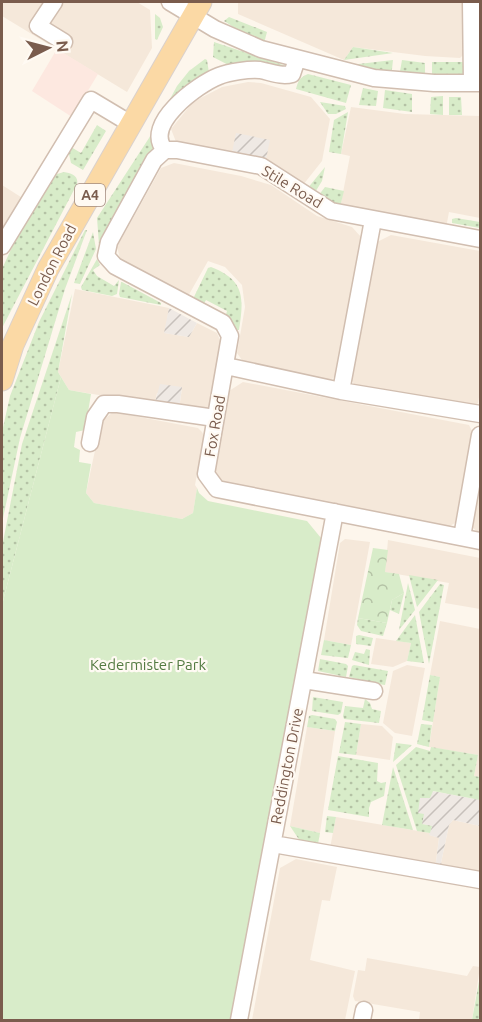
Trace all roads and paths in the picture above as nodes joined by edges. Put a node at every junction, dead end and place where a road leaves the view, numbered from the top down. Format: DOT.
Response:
graph roads {
  1 [pos="54,2"];
  2 [pos="170,2"];
  3 [pos="471,2"];
  4 [pos="197,9"];
  5 [pos="64,42"];
  6 [pos="297,59"];
  7 [pos="476,83"];
  8 [pos="131,124"];
  9 [pos="165,150"];
  10 [pos="373,220"];
  11 [pos="480,239"];
  12 [pos="2,246"];
  13 [pos="226,366"];
  14 [pos="2,380"];
  15 [pos="341,391"];
  16 [pos="480,414"];
  17 [pos="215,418"];
  18 [pos="480,435"];
  19 [pos="90,443"];
  20 [pos="335,512"];
  21 [pos="462,537"];
  22 [pos="480,541"];
  23 [pos="304,680"];
  24 [pos="374,691"];
  25 [pos="273,844"];
  26 [pos="480,880"];
  27 [pos="239,1020"];
  1 -- 5 [label="street"];
  2 -- 4 [label="street"];
  3 -- 7 [label="street"];
  4 -- 6 [label="street"];
  4 -- 8 [label="main road, London Road / A4"];
  6 -- 7 [label="street"];
  6 -- 9 [label="street"];
  8 -- 12 [label="street"];
  8 -- 14 [label="main road, London Road / A4"];
  9 -- 10 [label="street, Stile Road"];
  9 -- 13 [label="street, Fox Road"];
  10 -- 11 [label="street, Stile Road"];
  10 -- 15 [label="street"];
  13 -- 15 [label="street"];
  13 -- 17 [label="street, Fox Road"];
  15 -- 16 [label="street"];
  17 -- 19 [label="street"];
  17 -- 20 [label="street, Fox Road"];
  18 -- 21 [label="street"];
  20 -- 21 [label="street, Fox Road"];
  20 -- 23 [label="street, Reddington Drive"];
  21 -- 22 [label="street, Fox Road"];
  23 -- 24 [label="street"];
  23 -- 25 [label="street, Reddington Drive"];
  25 -- 26 [label="street"];
  25 -- 27 [label="street, Reddington Drive"];
}
